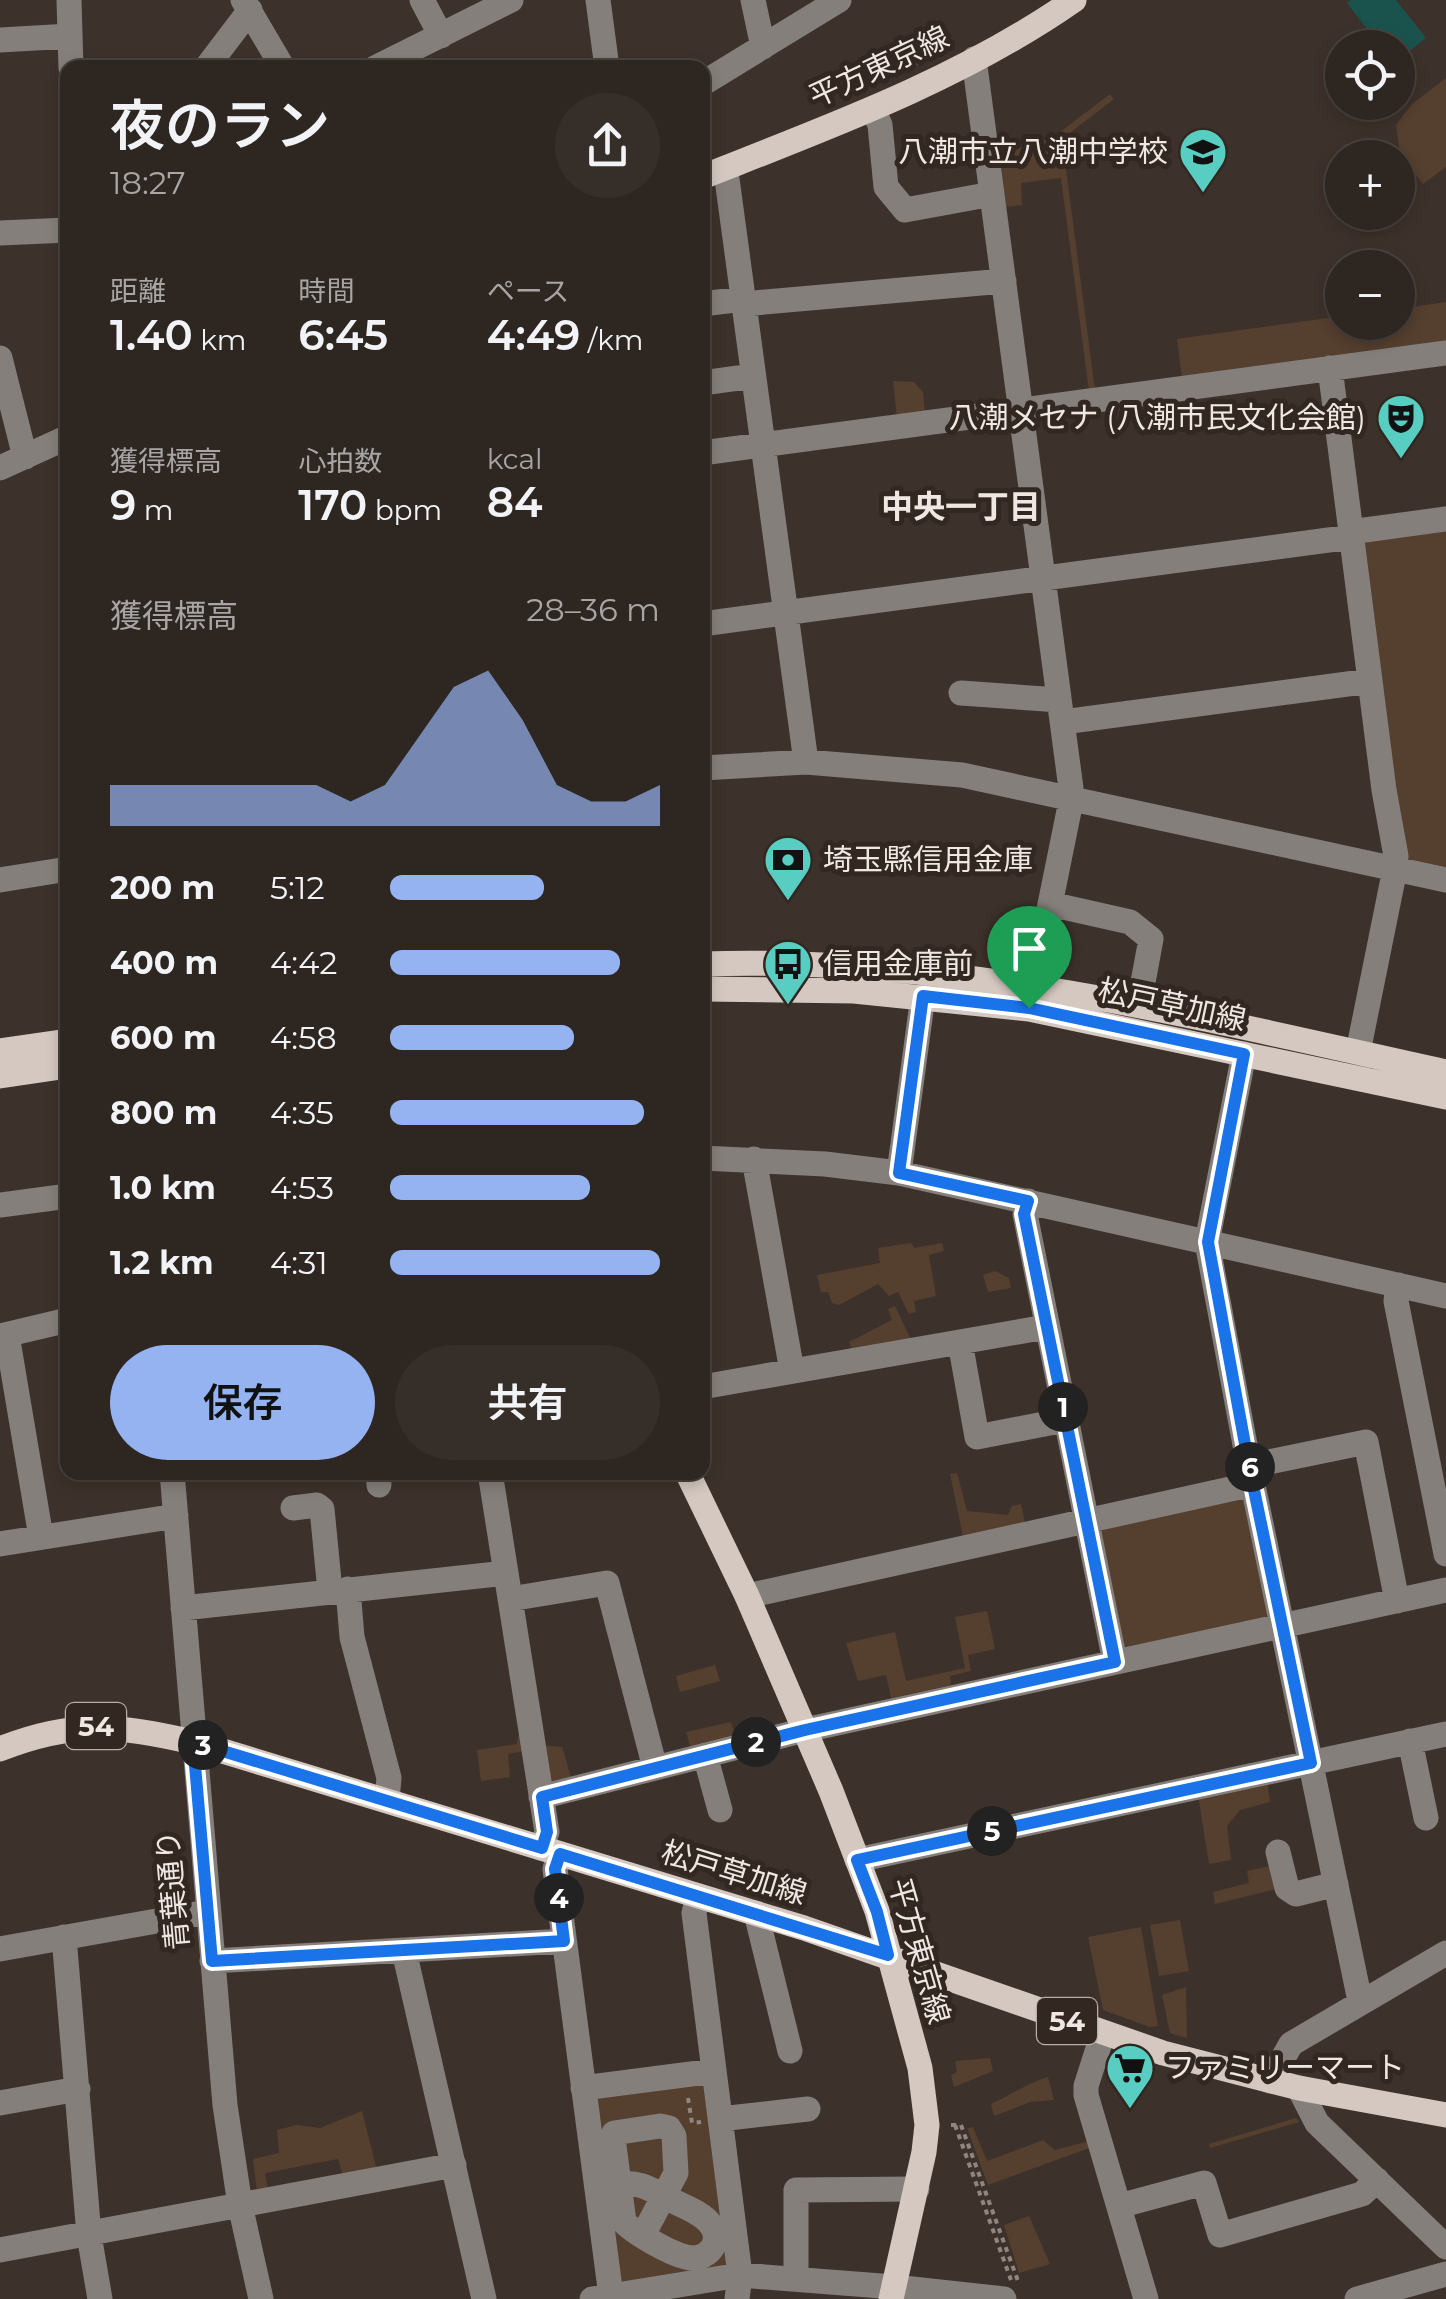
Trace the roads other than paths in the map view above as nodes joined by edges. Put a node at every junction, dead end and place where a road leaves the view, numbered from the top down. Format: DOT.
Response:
graph roads {
  1 [pos="68,0"];
  2 [pos="422,0"];
  3 [pos="511,0"];
  4 [pos="598,0"];
  5 [pos="753,0"];
  6 [pos="840,0"];
  7 [pos="1074,0"];
  8 [pos="247,5"];
  9 [pos="70,36"];
  10 [pos="441,36"];
  11 [pos="0,40"];
  12 [pos="763,46"];
  13 [pos="974,59"];
  14 [pos="71,60"];
  15 [pos="211,60"];
  16 [pos="278,60"];
  17 [pos="392,60"];
  18 [pos="606,60"];
  19 [pos="710,79"];
  20 [pos="873,108"];
  21 [pos="713,173"];
  22 [pos="992,194"];
  23 [pos="60,230"];
  24 [pos="0,233"];
  25 [pos="1004,281"];
  26 [pos="743,301"];
  27 [pos="710,303"];
  28 [pos="1446,353"];
  29 [pos="0,358"];
  30 [pos="1330,368"];
  31 [pos="753,376"];
  32 [pos="710,381"];
  33 [pos="1020,410"];
  34 [pos="60,441"];
  35 [pos="762,445"];
  36 [pos="710,452"];
  37 [pos="24,456"];
  38 [pos="0,468"];
  39 [pos="1446,520"];
  40 [pos="1350,535"];
  41 [pos="1043,578"];
  42 [pos="784,613"];
  43 [pos="710,623"];
  44 [pos="1370,681"];
  45 [pos="961,693"];
  46 [pos="1061,711"];
  47 [pos="806,762"];
  48 [pos="710,768"];
  49 [pos="1072,796"];
  50 [pos="1395,869"];
  51 [pos="60,870"];
  52 [pos="0,880"];
  53 [pos="1446,880"];
  54 [pos="1050,904"];
  55 [pos="710,964"];
  56 [pos="710,988"];
  57 [pos="923,996"];
  58 [pos="1031,997"];
  59 [pos="1139,1004"];
  60 [pos="60,1042"];
  61 [pos="0,1051"];
  62 [pos="1358,1052"];
  63 [pos="1244,1054"];
  64 [pos="60,1067"];
  65 [pos="1446,1072"];
  66 [pos="0,1076"];
  67 [pos="1446,1097"];
  68 [pos="710,1158"];
  69 [pos="754,1159"];
  70 [pos="899,1173"];
  71 [pos="60,1197"];
  72 [pos="1028,1201"];
  73 [pos="0,1205"];
  74 [pos="1208,1242"];
  75 [pos="1398,1285"];
  76 [pos="1446,1296"];
  77 [pos="60,1322"];
  78 [pos="1046,1327"];
  79 [pos="3,1336"];
  80 [pos="960,1342"];
  81 [pos="792,1371"];
  82 [pos="710,1386"];
  83 [pos="1066,1420"];
  84 [pos="1251,1475"];
  85 [pos="173,1480"];
  86 [pos="491,1480"];
  87 [pos="690,1480"];
  88 [pos="293,1508"];
  89 [pos="176,1516"];
  90 [pos="1087,1523"];
  91 [pos="41,1537"];
  92 [pos="0,1544"];
  93 [pos="1446,1554"];
  94 [pos="508,1586"];
  95 [pos="339,1590"];
  96 [pos="1446,1590"];
  97 [pos="746,1596"];
  98 [pos="1397,1601"];
  99 [pos="182,1608"];
  100 [pos="1282,1626"];
  101 [pos="1115,1662"];
  102 [pos="805,1730"];
  103 [pos="1446,1734"];
  104 [pos="193,1742"];
  105 [pos="1410,1742"];
  106 [pos="0,1748"];
  107 [pos="705,1755"];
  108 [pos="1311,1763"];
  109 [pos="655,1768"];
  110 [pos="542,1797"];
  111 [pos="387,1800"];
  112 [pos="720,1810"];
  113 [pos="1426,1818"];
  114 [pos="551,1851"];
  115 [pos="1278,1852"];
  116 [pos="857,1860"];
  117 [pos="1336,1884"];
  118 [pos="698,1896"];
  119 [pos="207,1912"];
  120 [pos="756,1914"];
  121 [pos="64,1937"];
  122 [pos="564,1941"];
  123 [pos="0,1949"];
  124 [pos="404,1952"];
  125 [pos="1446,1953"];
  126 [pos="888,1955"];
  127 [pos="212,1961"];
  128 [pos="1360,2001"];
  129 [pos="1104,2033"];
  130 [pos="790,2051"];
  131 [pos="714,2071"];
  132 [pos="1270,2081"];
  133 [pos="584,2088"];
  134 [pos="1299,2088"];
  135 [pos="78,2089"];
  136 [pos="0,2103"];
  137 [pos="808,2108"];
  138 [pos="1446,2114"];
  139 [pos="720,2119"];
  140 [pos="454,2164"];
  141 [pos="1376,2180"];
  142 [pos="619,2184"];
  143 [pos="917,2189"];
  144 [pos="664,2196"];
  145 [pos="240,2205"];
  146 [pos="1119,2206"];
  147 [pos="723,2225"];
  148 [pos="89,2234"];
  149 [pos="643,2235"];
  150 [pos="1446,2247"];
  151 [pos="0,2250"];
  152 [pos="1446,2274"];
  153 [pos="796,2278"];
  154 [pos="738,2287"];
  155 [pos="893,2293"];
  156 [pos="1014,2296"];
  157 [pos="602,2297"];
  158 [pos="100,2299"];
  159 [pos="261,2299"];
  160 [pos="484,2299"];
  161 [pos="1146,2299"];
  162 [pos="1357,2299"];
  1 -- 9 [label="street"];
  2 -- 10 [label="street"];
  3 -- 10 [label="street"];
  4 -- 18 [label="street"];
  5 -- 12 [label="street"];
  6 -- 12 [label="street"];
  7 -- 13 [label="main road, 平方東京線"];
  8 -- 15 [label="street"];
  8 -- 16 [label="street"];
  9 -- 11 [label="street"];
  9 -- 14 [label="street"];
  10 -- 17 [label="street"];
  12 -- 19 [label="street"];
  13 -- 20 [label="main road, 平方東京線"];
  13 -- 22 [label="street"];
  20 -- 21 [label="main road, 平方東京線"];
  20 -- 22 [label="street"];
  21 -- 26 [label="street"];
  22 -- 25 [label="street"];
  23 -- 24 [label="street"];
  25 -- 26 [label="street"];
  25 -- 33 [label="street"];
  26 -- 27 [label="street"];
  26 -- 31 [label="street"];
  28 -- 30 [label="street"];
  29 -- 37 [label="street"];
  30 -- 33 [label="street"];
  30 -- 40 [label="street"];
  31 -- 32 [label="street"];
  31 -- 35 [label="street"];
  33 -- 35 [label="street"];
  33 -- 41 [label="street"];
  34 -- 37 [label="street"];
  35 -- 36 [label="street"];
  35 -- 42 [label="street"];
  37 -- 38 [label="street"];
  39 -- 40 [label="street"];
  40 -- 41 [label="street"];
  40 -- 44 [label="street"];
  41 -- 42 [label="street"];
  41 -- 46 [label="street"];
  42 -- 43 [label="street"];
  42 -- 47 [label="street"];
  44 -- 46 [label="street"];
  44 -- 50 [label="street"];
  45 -- 46 [label="street"];
  46 -- 49 [label="street"];
  47 -- 48 [label="street"];
  47 -- 49 [label="street"];
  49 -- 50 [label="street"];
  49 -- 54 [label="street"];
  50 -- 53 [label="street"];
  50 -- 62 [label="street"];
  51 -- 52 [label="street"];
  54 -- 58 [label="street"];
  54 -- 59 [label="street"];
  55 -- 58 [label="main road, 松戸草加線"];
  56 -- 57 [label="main road, 松戸草加線"];
  57 -- 58 [label="main road, 松戸草加線"];
  57 -- 70 [label="street"];
  58 -- 59 [label="main road, 松戸草加線"];
  58 -- 63 [label="main road, 松戸草加線"];
  59 -- 62 [label="main road, 松戸草加線"];
  60 -- 61 [label="main road"];
  62 -- 65 [label="main road, 松戸草加線"];
  63 -- 67 [label="main road, 松戸草加線"];
  63 -- 74 [label="street"];
  64 -- 66 [label="main road"];
  68 -- 69 [label="street"];
  69 -- 70 [label="street"];
  69 -- 81 [label="street"];
  70 -- 72 [label="street"];
  71 -- 73 [label="street"];
  72 -- 74 [label="street"];
  72 -- 78 [label="street"];
  74 -- 75 [label="street"];
  74 -- 84 [label="street"];
  75 -- 76 [label="street"];
  75 -- 93 [label="street"];
  77 -- 79 [label="street"];
  78 -- 80 [label="street"];
  78 -- 83 [label="street"];
  79 -- 91 [label="street"];
  80 -- 81 [label="street"];
  80 -- 83 [label="street"];
  81 -- 82 [label="street"];
  83 -- 90 [label="street"];
  84 -- 90 [label="street"];
  84 -- 98 [label="street"];
  84 -- 100 [label="street"];
  85 -- 89 [label="street, 青葉通り"];
  86 -- 94 [label="street"];
  87 -- 97 [label="main road, 平方東京線"];
  88 -- 95 [label="street"];
  89 -- 91 [label="street"];
  89 -- 99 [label="street, 青葉通り"];
  90 -- 97 [label="street"];
  90 -- 101 [label="street"];
  91 -- 92 [label="street"];
  94 -- 95 [label="street"];
  94 -- 109 [label="street"];
  94 -- 110 [label="street"];
  95 -- 99 [label="street"];
  95 -- 111 [label="street"];
  96 -- 98 [label="street"];
  97 -- 102 [label="main road, 平方東京線"];
  98 -- 100 [label="street"];
  99 -- 104 [label="street, 青葉通り"];
  100 -- 101 [label="street"];
  100 -- 108 [label="street"];
  101 -- 102 [label="street"];
  102 -- 107 [label="street"];
  102 -- 116 [label="main road, 平方東京線"];
  103 -- 105 [label="street"];
  104 -- 106 [label="main road, 松戸草加線 / 54"];
  104 -- 111 [label="main road, 松戸草加線 / 54"];
  104 -- 119 [label="street, 青葉通り"];
  105 -- 108 [label="street"];
  105 -- 113 [label="street"];
  107 -- 109 [label="street"];
  107 -- 112 [label="street"];
  108 -- 116 [label="street"];
  108 -- 117 [label="street"];
  109 -- 110 [label="street"];
  110 -- 114 [label="street"];
  111 -- 114 [label="main road, 松戸草加線 / 54"];
  114 -- 118 [label="main road, 松戸草加線 / 54"];
  114 -- 122 [label="street"];
  115 -- 117 [label="street"];
  116 -- 126 [label="main road, 平方東京線"];
  117 -- 128 [label="street"];
  118 -- 120 [label="main road, 松戸草加線 / 54"];
  118 -- 131 [label="street"];
  119 -- 121 [label="street"];
  119 -- 127 [label="street, 青葉通り"];
  120 -- 126 [label="main road, 松戸草加線 / 54"];
  120 -- 130 [label="street"];
  121 -- 123 [label="street"];
  121 -- 135 [label="street"];
  122 -- 124 [label="street"];
  122 -- 133 [label="street"];
  124 -- 127 [label="street"];
  124 -- 140 [label="street"];
  125 -- 128 [label="street"];
  126 -- 129 [label="main road, 松戸草加線 / 54"];
  126 -- 143 [label="main road, 平方東京線"];
  127 -- 145 [label="street, 青葉通り"];
  128 -- 132 [label="street"];
  129 -- 132 [label="main road, 松戸草加線 / 54"];
  129 -- 146 [label="street"];
  131 -- 133 [label="street"];
  131 -- 139 [label="street"];
  132 -- 134 [label="main road, 松戸草加線 / 54"];
  133 -- 157 [label="street"];
  134 -- 138 [label="main road, 松戸草加線 / 54"];
  134 -- 141 [label="street"];
  135 -- 136 [label="street"];
  135 -- 148 [label="street"];
  137 -- 139 [label="street"];
  139 -- 147 [label="street"];
  140 -- 145 [label="street"];
  140 -- 160 [label="street"];
  141 -- 146 [label="street"];
  141 -- 150 [label="street"];
  142 -- 144 [label="street"];
  142 -- 144 [label="street"];
  142 -- 149 [label="street"];
  143 -- 153 [label="street"];
  143 -- 155 [label="main road, 平方東京線"];
  144 -- 147 [label="street"];
  144 -- 149 [label="street"];
  145 -- 148 [label="street"];
  145 -- 159 [label="street, 青葉通り"];
  146 -- 161 [label="street"];
  147 -- 149 [label="street"];
  147 -- 154 [label="street"];
  148 -- 151 [label="street"];
  148 -- 158 [label="street"];
  152 -- 162 [label="street"];
  153 -- 154 [label="street"];
  153 -- 155 [label="street"];
  154 -- 157 [label="street"];
  155 -- 156 [label="street"];
}
